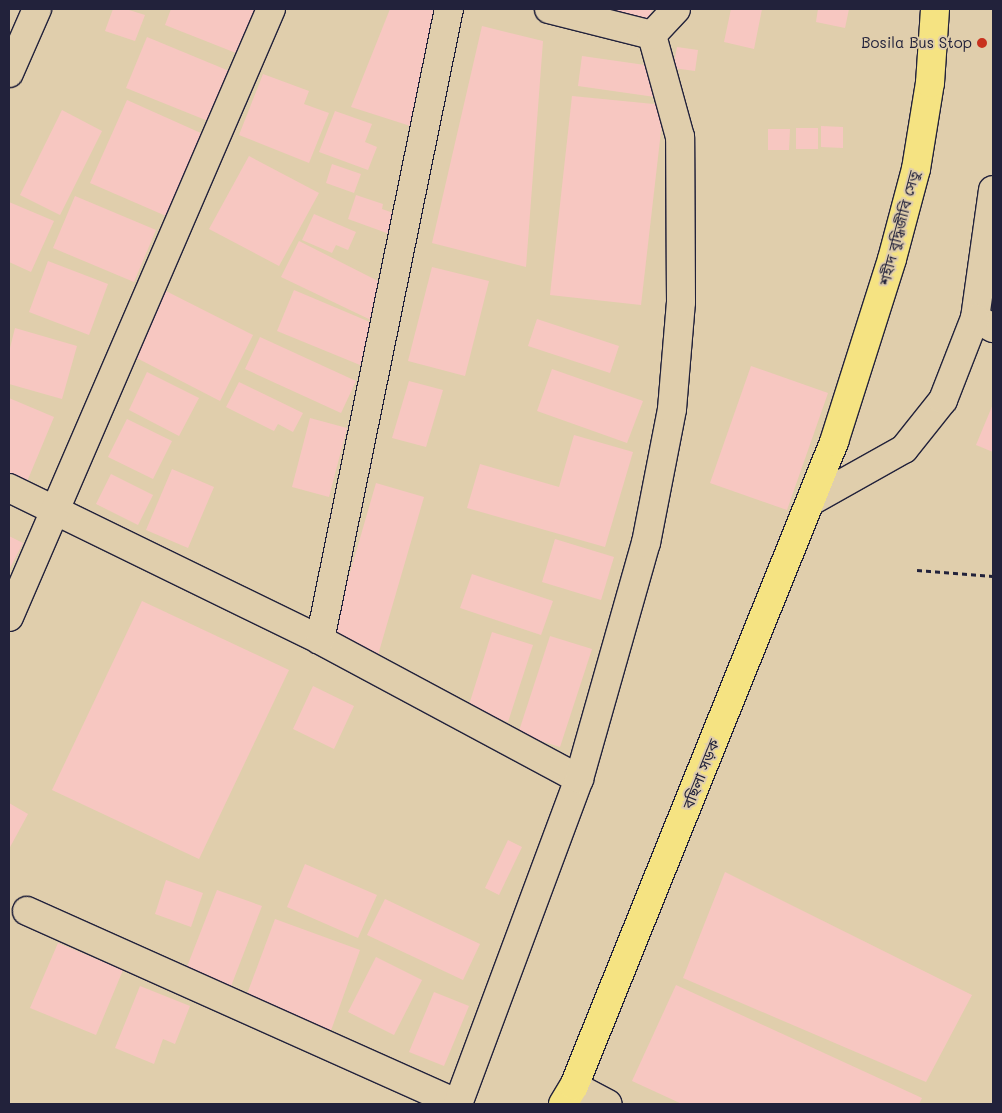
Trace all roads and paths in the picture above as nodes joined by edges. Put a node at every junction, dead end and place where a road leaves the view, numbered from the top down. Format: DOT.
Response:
graph roads {
  1 [pos="37,9"];
  2 [pos="271,9"];
  3 [pos="449,9"];
  4 [pos="549,9"];
  5 [pos="676,9"];
  6 [pos="935,9"];
  7 [pos="652,35"];
  8 [pos="9,73"];
  9 [pos="993,190"];
  10 [pos="984,323"];
  11 [pos="834,442"];
  12 [pos="9,488"];
  13 [pos="813,500"];
  14 [pos="53,508"];
  15 [pos="917,570"];
  16 [pos="993,576"];
  17 [pos="9,617"];
  18 [pos="320,640"];
  19 [pos="579,779"];
  20 [pos="27,911"];
  21 [pos="568,1095"];
  22 [pos="608,1104"];
  1 -- 8 [label="street"];
  2 -- 14 [label="street"];
  3 -- 18 [label="street"];
  4 -- 7 [label="street"];
  5 -- 7 [label="street"];
  6 -- 11 [label="main road, শহীদ বুদ্ধিজীবি সেতু"];
  7 -- 19 [label="street"];
  9 -- 10 [label="street"];
  10 -- 13 [label="street"];
  11 -- 13 [label="main road, বছিলা সড়ক"];
  12 -- 14 [label="street"];
  13 -- 21 [label="main road, বছিলা সড়ক"];
  14 -- 17 [label="street"];
  14 -- 18 [label="street"];
  15 -- 16 [label="path"];
  18 -- 19 [label="street"];
  19 -- 20 [label="street"];
  21 -- 22 [label="street"];
}
